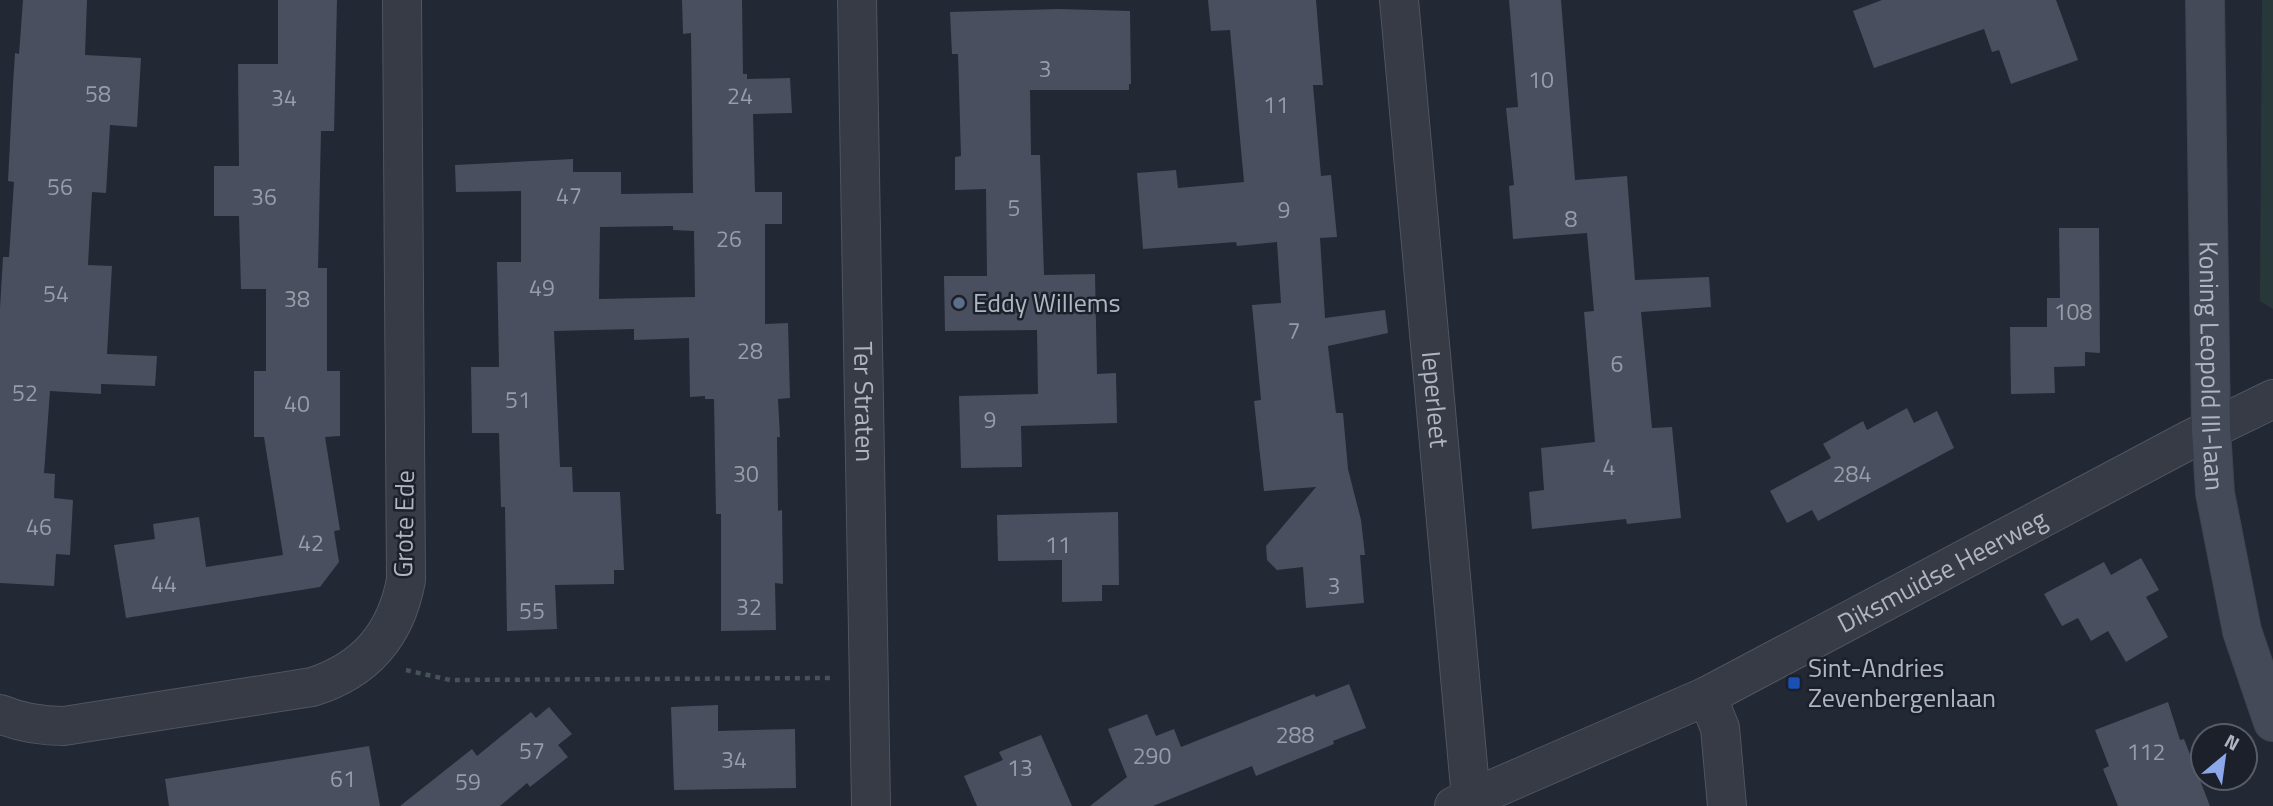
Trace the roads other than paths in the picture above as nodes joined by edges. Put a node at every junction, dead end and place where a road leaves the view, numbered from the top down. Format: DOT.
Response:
graph roads {
  1 [pos="402,0"];
  2 [pos="857,0"];
  3 [pos="1399,0"];
  4 [pos="2205,0"];
  5 [pos="2273,399"];
  6 [pos="2211,429"];
  7 [pos="1707,696"];
  8 [pos="0,714"];
  9 [pos="2273,722"];
  10 [pos="1463,803"];
  11 [pos="871,806"];
  12 [pos="1727,806"];
  1 -- 8 [label="street, Grote Ede"];
  2 -- 11 [label="street, Ter Straten"];
  3 -- 10 [label="street, Ieperleet"];
  4 -- 6 [label="street, Koning Leopold III-laan"];
  5 -- 6 [label="street, Diksmuidse Heerweg"];
  6 -- 7 [label="street, Diksmuidse Heerweg"];
  6 -- 9 [label="street, Koning Leopold III-laan"];
  7 -- 10 [label="street, Diksmuidse Heerweg"];
  7 -- 12 [label="street"];
}
